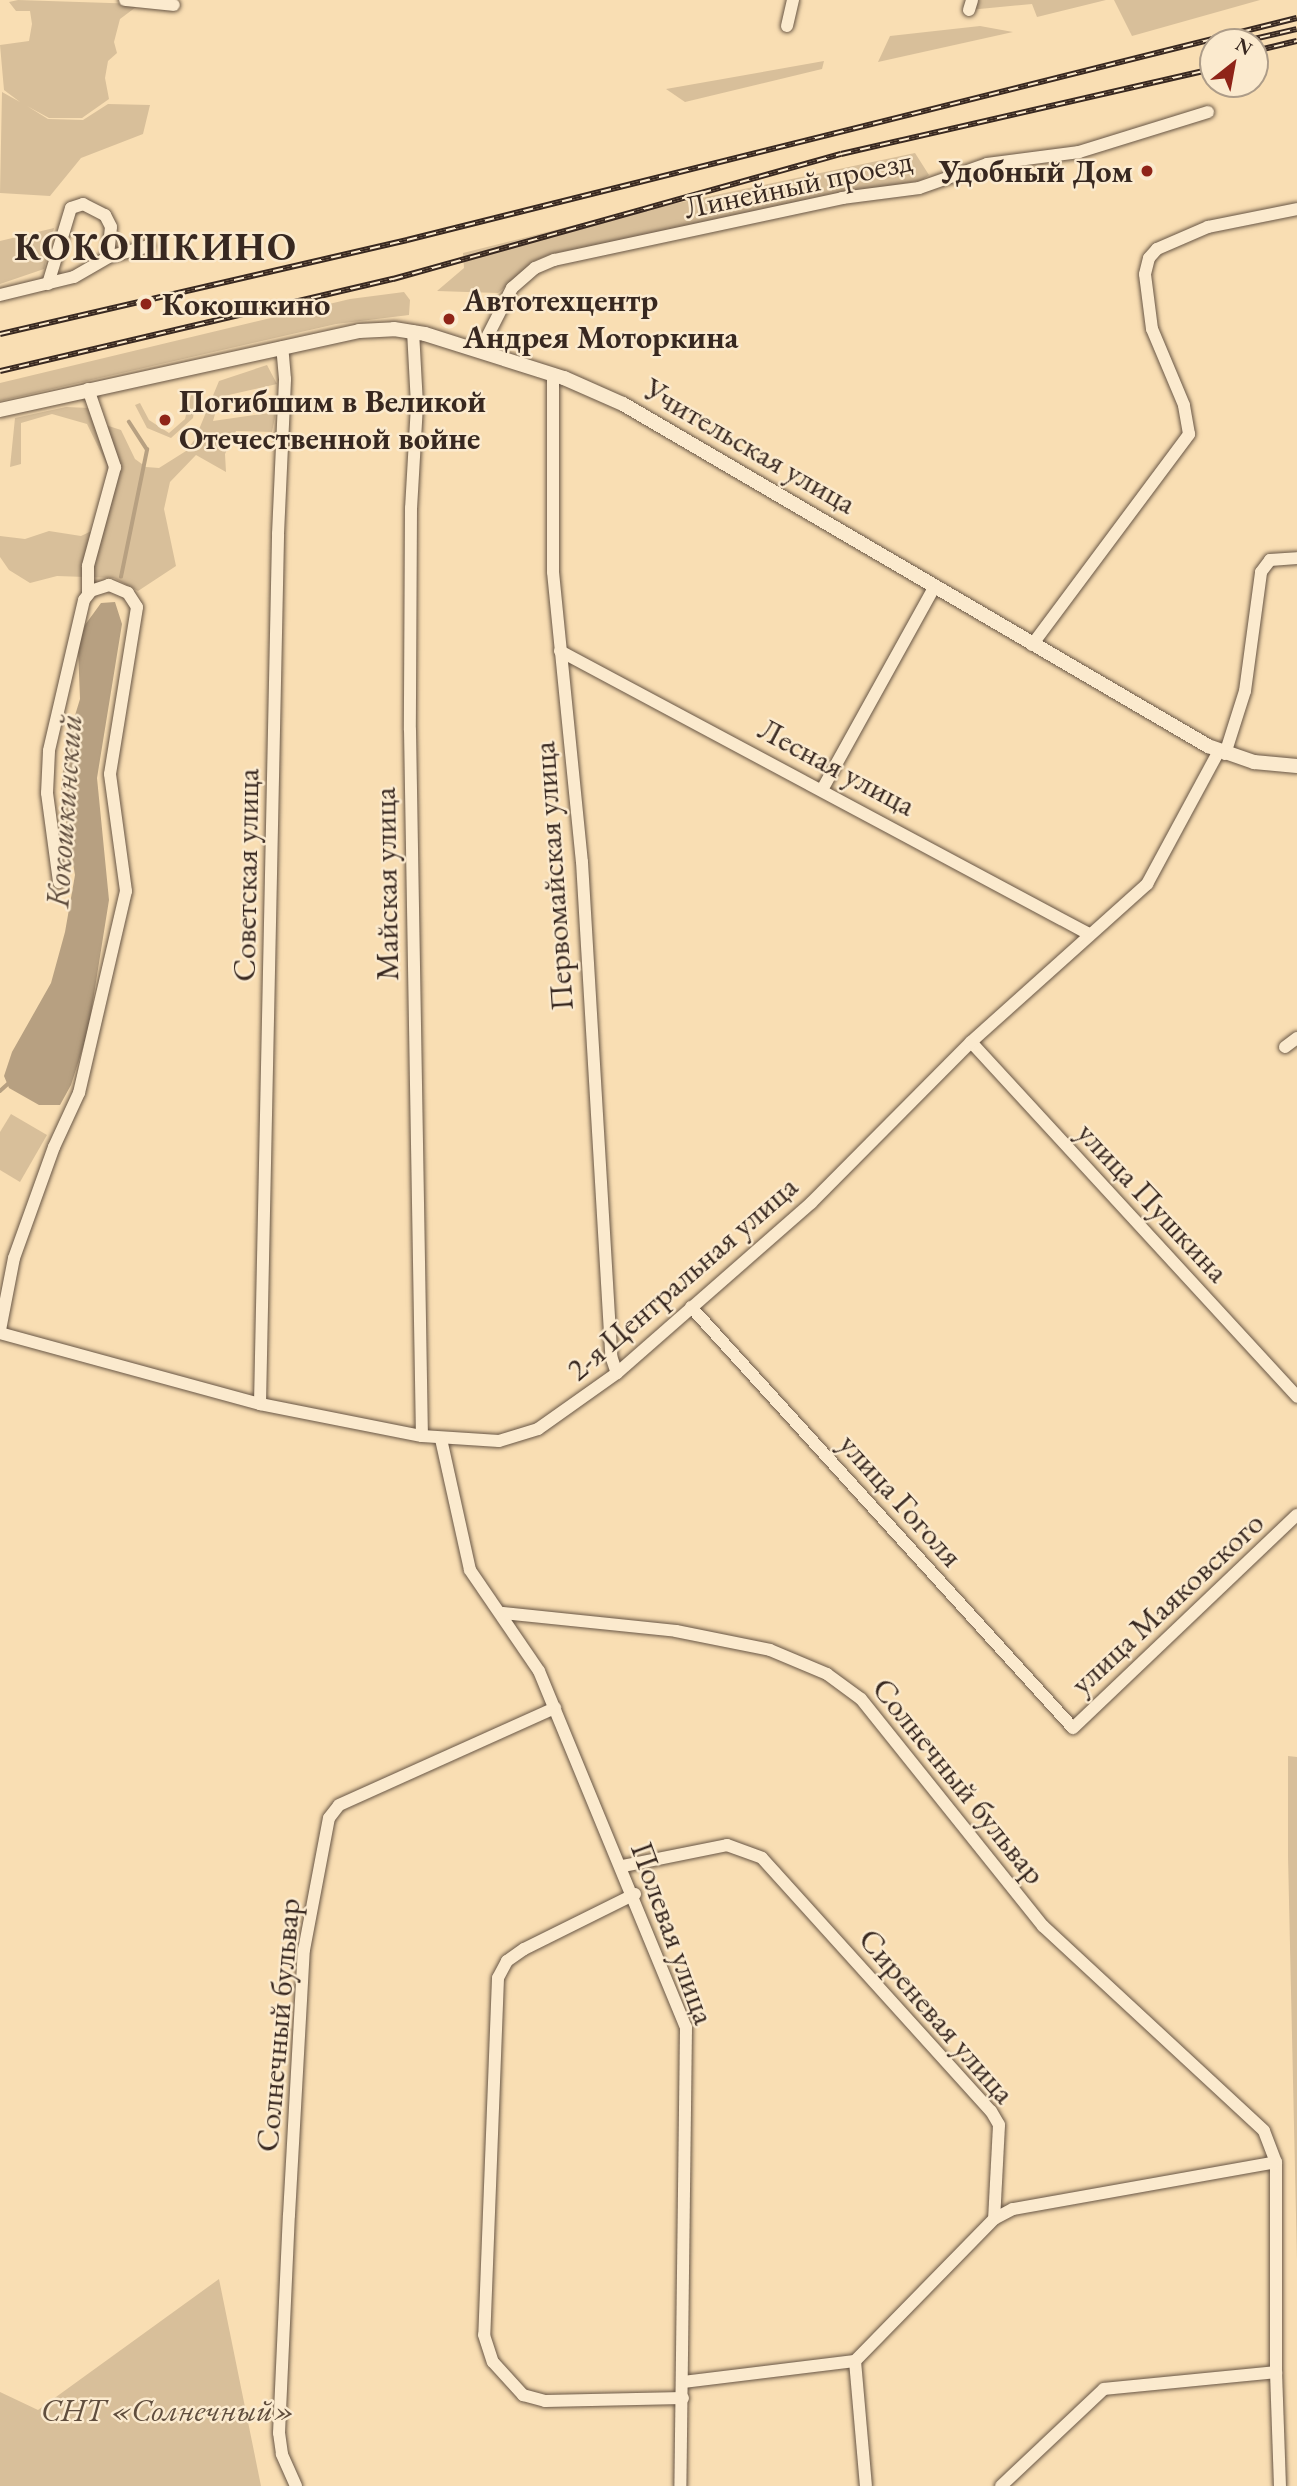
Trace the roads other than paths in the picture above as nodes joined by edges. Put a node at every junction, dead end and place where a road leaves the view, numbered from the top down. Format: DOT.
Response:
graph roads {
  1 [pos="125,0"];
  2 [pos="793,0"];
  3 [pos="174,5"];
  4 [pos="787,26"];
  5 [pos="1208,112"];
  6 [pos="1297,209"];
  7 [pos="149,246"];
  8 [pos="108,257"];
  9 [pos="48,284"];
  10 [pos="0,295"];
  11 [pos="413,331"];
  12 [pos="282,347"];
  13 [pos="480,351"];
  14 [pos="553,374"];
  15 [pos="88,389"];
  16 [pos="0,410"];
  17 [pos="1297,558"];
  18 [pos="935,586"];
  19 [pos="93,591"];
  20 [pos="1032,645"];
  21 [pos="560,651"];
  22 [pos="1222,752"];
  23 [pos="1297,766"];
  24 [pos="823,788"];
  25 [pos="60,882"];
  26 [pos="1087,933"];
  27 [pos="1297,1038"];
  28 [pos="971,1042"];
  29 [pos="1285,1047"];
  30 [pos="691,1307"];
  31 [pos="0,1331"];
  32 [pos="617,1373"];
  33 [pos="1297,1397"];
  34 [pos="260,1404"];
  35 [pos="422,1436"];
  36 [pos="441,1439"];
  37 [pos="1297,1515"];
  38 [pos="503,1613"];
  39 [pos="555,1708"];
  40 [pos="1073,1728"];
  41 [pos="623,1866"];
  42 [pos="635,1894"];
  43 [pos="1276,2162"];
  44 [pos="994,2219"];
  45 [pos="855,2361"];
  46 [pos="1276,2372"];
  47 [pos="683,2382"];
  48 [pos="683,2398"];
  49 [pos="296,2486"];
  50 [pos="680,2486"];
  51 [pos="866,2486"];
  52 [pos="1001,2486"];
  53 [pos="1280,2486"];
  1 -- 3 [label="street"];
  2 -- 4 [label="street"];
  5 -- 13 [label="street, Линейный проезд"];
  6 -- 20 [label="street"];
  7 -- 8 [label="street"];
  8 -- 9 [label="street"];
  8 -- 9 [label="street"];
  9 -- 10 [label="street"];
  11 -- 12 [label="street, Учительская улица"];
  11 -- 13 [label="street, Учительская улица"];
  11 -- 35 [label="street, Майская улица"];
  12 -- 15 [label="street, Учительская улица"];
  12 -- 34 [label="street, Советская улица"];
  13 -- 14 [label="street, Учительская улица"];
  14 -- 18 [label="street, Учительская улица"];
  14 -- 21 [label="street, Первомайская улица"];
  15 -- 16 [label="street, Учительская улица"];
  15 -- 19 [label="street"];
  17 -- 22 [label="street"];
  18 -- 20 [label="street, Учительская улица"];
  18 -- 24 [label="street"];
  19 -- 25 [label="street"];
  19 -- 31 [label="street"];
  20 -- 22 [label="street, Учительская улица"];
  21 -- 24 [label="street, Лесная улица"];
  21 -- 32 [label="street, Первомайская улица"];
  22 -- 23 [label="street, Учительская улица"];
  22 -- 26 [label="street, 2-я Центральная улица"];
  24 -- 26 [label="street, Лесная улица"];
  26 -- 28 [label="street, 2-я Центральная улица"];
  27 -- 29 [label="street"];
  28 -- 30 [label="street, 2-я Центральная улица"];
  28 -- 33 [label="street, улица Пушкина"];
  30 -- 32 [label="street, 2-я Центральная улица"];
  30 -- 40 [label="street, улица Гоголя"];
  31 -- 34 [label="street, 2-я Центральная улица"];
  32 -- 36 [label="street, 2-я Центральная улица"];
  34 -- 35 [label="street, 2-я Центральная улица"];
  35 -- 36 [label="street, 2-я Центральная улица"];
  36 -- 38 [label="street, Полевая улица"];
  37 -- 40 [label="street, улица Маяковского"];
  38 -- 39 [label="street, Полевая улица"];
  38 -- 43 [label="street, Солнечный бульвар"];
  39 -- 41 [label="street, Полевая улица"];
  39 -- 49 [label="street, Солнечный бульвар"];
  41 -- 42 [label="street, Полевая улица"];
  41 -- 44 [label="street, Сиреневая улица"];
  42 -- 47 [label="street, Полевая улица"];
  42 -- 48 [label="street"];
  43 -- 44 [label="street"];
  43 -- 46 [label="street"];
  44 -- 45 [label="street"];
  45 -- 47 [label="street"];
  45 -- 51 [label="street"];
  46 -- 52 [label="street"];
  46 -- 53 [label="street"];
  47 -- 48 [label="street, Полевая улица"];
  48 -- 50 [label="street, Полевая улица"];
}
